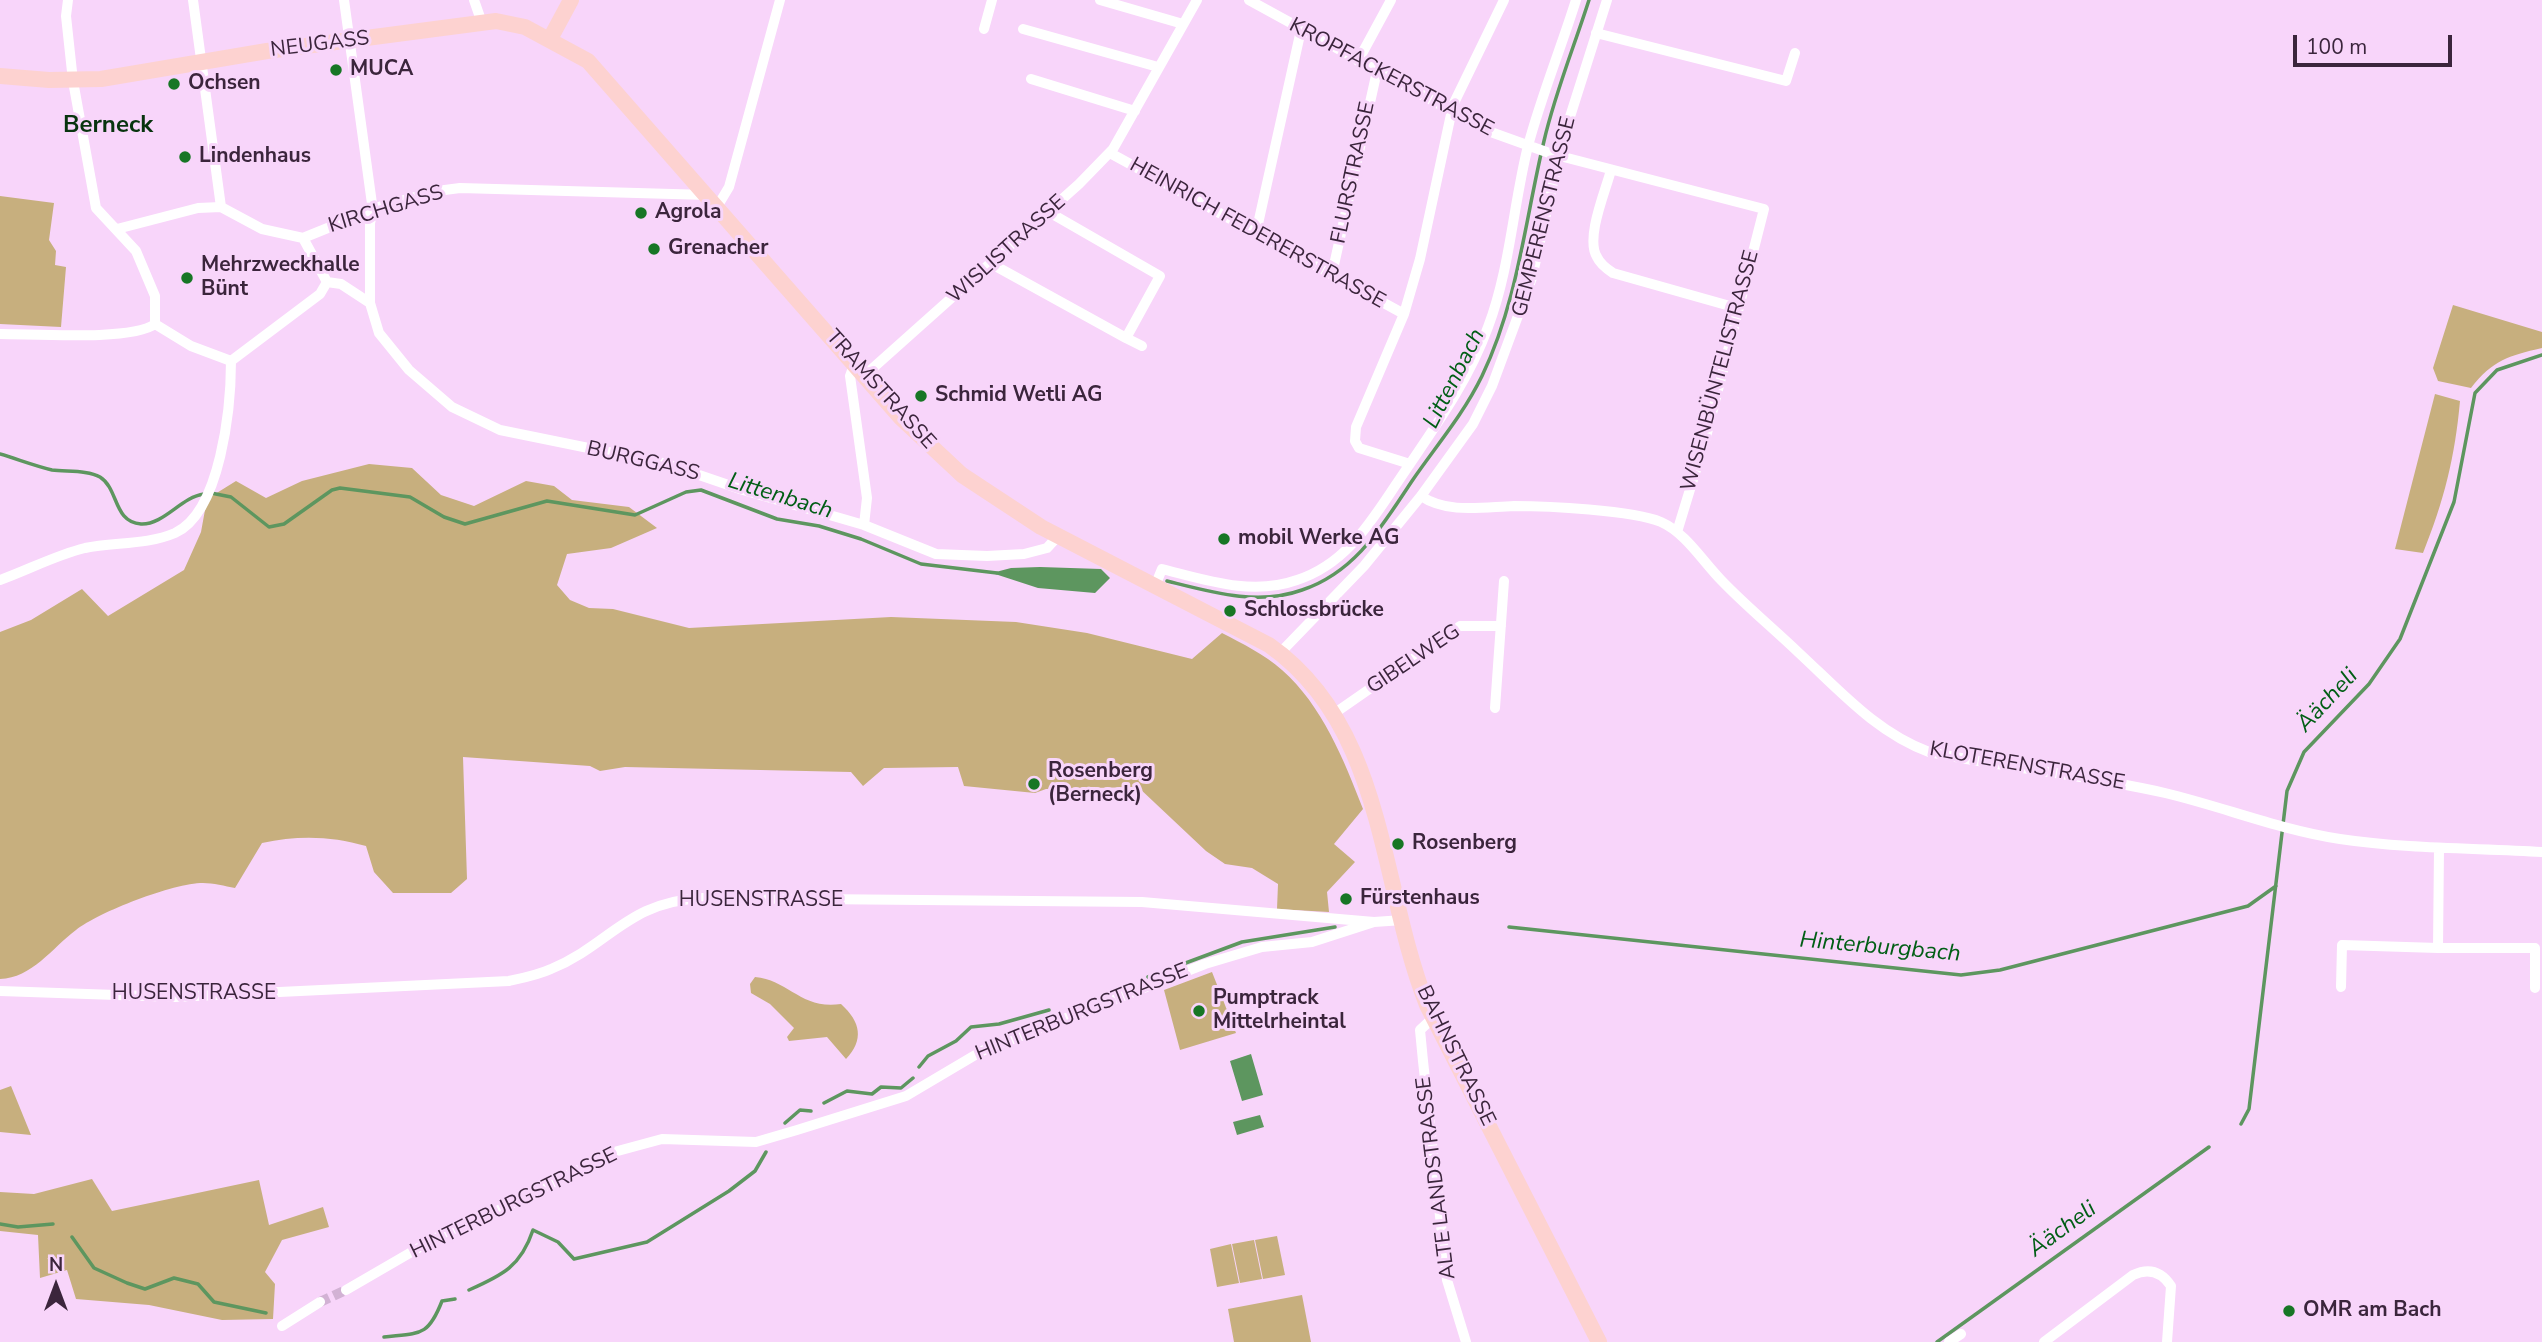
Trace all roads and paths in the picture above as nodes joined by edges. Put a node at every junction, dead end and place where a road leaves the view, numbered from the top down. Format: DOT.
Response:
graph roads {
  1 [pos="68,0"];
  2 [pos="193,0"];
  3 [pos="345,0"];
  4 [pos="474,0"];
  5 [pos="572,0"];
  6 [pos="780,0"];
  7 [pos="992,0"];
  8 [pos="1100,0"];
  9 [pos="1197,0"];
  10 [pos="1248,0"];
  11 [pos="1391,0"];
  12 [pos="1504,0"];
  13 [pos="1576,0"];
  14 [pos="1607,0"];
  15 [pos="482,23"];
  16 [pos="1183,24"];
  17 [pos="984,29"];
  18 [pos="1023,29"];
  19 [pos="1301,30"];
  20 [pos="1596,33"];
  21 [pos="550,39"];
  22 [pos="349,40"];
  23 [pos="1795,53"];
  24 [pos="1358,61"];
  25 [pos="201,64"];
  26 [pos="1158,67"];
  27 [pos="1377,71"];
  28 [pos="0,76"];
  29 [pos="1031,79"];
  30 [pos="80,81"];
  31 [pos="1135,111"];
  32 [pos="1451,113"];
  33 [pos="1532,148"];
  34 [pos="1110,153"];
  35 [pos="1555,155"];
  36 [pos="1611,170"];
  37 [pos="713,201"];
  38 [pos="221,207"];
  39 [pos="1764,209"];
  40 [pos="373,211"];
  41 [pos="1047,211"];
  42 [pos="117,229"];
  43 [pos="1256,233"];
  44 [pos="303,238"];
  45 [pos="990,263"];
  46 [pos="1332,274"];
  47 [pos="327,282"];
  48 [pos="370,303"];
  49 [pos="1737,308"];
  50 [pos="1404,314"];
  51 [pos="155,324"];
  52 [pos="0,334"];
  53 [pos="1126,338"];
  54 [pos="1142,346"];
  55 [pos="231,361"];
  56 [pos="859,370"];
  57 [pos="1410,464"];
  58 [pos="1423,498"];
  59 [pos="864,525"];
  60 [pos="1677,532"];
  61 [pos="1058,536"];
  62 [pos="0,580"];
  63 [pos="1504,581"];
  64 [pos="1155,586"];
  65 [pos="1501,626"];
  66 [pos="1280,653"];
  67 [pos="1494,708"];
  68 [pos="1332,715"];
  69 [pos="2439,848"];
  70 [pos="2542,852"];
  71 [pos="1403,920"];
  72 [pos="1374,922"];
  73 [pos="2438,948"];
  74 [pos="2341,987"];
  75 [pos="2535,988"];
  76 [pos="0,991"];
  77 [pos="1433,1018"];
  78 [pos="346,1290"];
  79 [pos="320,1302"];
  80 [pos="282,1326"];
  81 [pos="1961,1334"];
  82 [pos="1466,1342"];
  83 [pos="1599,1342"];
  84 [pos="1949,1342"];
  85 [pos="2044,1342"];
  86 [pos="2167,1342"];
  1 -- 30 [label="street"];
  2 -- 25 [label="street"];
  3 -- 22 [label="street"];
  4 -- 15 [label="street"];
  5 -- 21 [label="main road"];
  6 -- 37 [label="street"];
  7 -- 17 [label="street"];
  8 -- 16 [label="street"];
  9 -- 16 [label="street, WISLISTRASSE"];
  10 -- 19 [label="street, KROPFACKERSTRASSE"];
  11 -- 24 [label="street"];
  12 -- 32 [label="street"];
  13 -- 33 [label="street"];
  14 -- 20 [label="street, GEMPERENSTRASSE"];
  15 -- 21 [label="main road, NEUGASS"];
  15 -- 22 [label="main road, NEUGASS"];
  16 -- 26 [label="street, WISLISTRASSE"];
  18 -- 26 [label="street"];
  19 -- 24 [label="street, KROPFACKERSTRASSE"];
  19 -- 43 [label="street"];
  20 -- 23 [label="street"];
  20 -- 35 [label="street, GEMPERENSTRASSE"];
  21 -- 37 [label="main road, TRAMSTRASSE"];
  22 -- 25 [label="main road, NEUGASS"];
  22 -- 40 [label="street"];
  24 -- 27 [label="street, KROPFACKERSTRASSE"];
  25 -- 30 [label="main road, NEUGASS"];
  25 -- 38 [label="street"];
  26 -- 31 [label="street, WISLISTRASSE"];
  27 -- 32 [label="street, KROPFACKERSTRASSE"];
  27 -- 46 [label="street, FLURSTRASSE"];
  28 -- 30 [label="main road, NEUGASS"];
  29 -- 31 [label="street"];
  30 -- 42 [label="street"];
  31 -- 34 [label="street, WISLISTRASSE"];
  32 -- 33 [label="street, KROPFACKERSTRASSE"];
  32 -- 50 [label="street"];
  33 -- 35 [label="street, KROPFACKERSTRASSE"];
  33 -- 57 [label="street"];
  34 -- 41 [label="street, WISLISTRASSE"];
  34 -- 43 [label="street, HEINRICH FEDERERSTRASSE"];
  35 -- 36 [label="street, KROPFACKERSTRASSE"];
  35 -- 58 [label="street, GEMPERENSTRASSE"];
  36 -- 39 [label="street, KROPFACKERSTRASSE"];
  36 -- 49 [label="street"];
  37 -- 40 [label="street, KIRCHGASS"];
  37 -- 56 [label="main road, TRAMSTRASSE"];
  38 -- 42 [label="street"];
  38 -- 44 [label="street, KIRCHGASS"];
  39 -- 49 [label="street, WISENBÜNTELISTRASSE"];
  40 -- 44 [label="street, KIRCHGASS"];
  40 -- 48 [label="street"];
  41 -- 45 [label="street, WISLISTRASSE"];
  41 -- 53 [label="street"];
  42 -- 51 [label="street"];
  43 -- 46 [label="street, HEINRICH FEDERERSTRASSE"];
  44 -- 47 [label="street"];
  45 -- 53 [label="street"];
  45 -- 56 [label="street, WISLISTRASSE"];
  46 -- 50 [label="street, HEINRICH FEDERERSTRASSE"];
  47 -- 48 [label="street"];
  47 -- 55 [label="street"];
  48 -- 59 [label="street, BURGGASS"];
  49 -- 60 [label="street, WISENBÜNTELISTRASSE"];
  50 -- 57 [label="street"];
  51 -- 52 [label="street"];
  51 -- 55 [label="street"];
  53 -- 54 [label="street"];
  55 -- 62 [label="street"];
  56 -- 59 [label="street"];
  56 -- 61 [label="main road, TRAMSTRASSE"];
  57 -- 64 [label="street"];
  58 -- 60 [label="street, KLOTERENSTRASSE"];
  58 -- 66 [label="street, GEMPERENSTRASSE"];
  59 -- 61 [label="street, BURGGASS"];
  60 -- 69 [label="street, KLOTERENSTRASSE"];
  61 -- 64 [label="main road, TRAMSTRASSE"];
  63 -- 65 [label="street"];
  64 -- 66 [label="main road, TRAMSTRASSE"];
  65 -- 67 [label="street"];
  65 -- 68 [label="street, GIBELWEG"];
  66 -- 68 [label="main road, BAHNSTRASSE"];
  68 -- 71 [label="main road, BAHNSTRASSE"];
  69 -- 70 [label="street, KLOTERENSTRASSE"];
  69 -- 73 [label="street"];
  71 -- 72 [label="street, HINTERBURGSTRASSE"];
  71 -- 77 [label="main road, BAHNSTRASSE"];
  72 -- 76 [label="street, HUSENSTRASSE"];
  72 -- 78 [label="street, HINTERBURGSTRASSE"];
  73 -- 74 [label="street"];
  73 -- 75 [label="street"];
  77 -- 82 [label="street, ALTE LANDSTRASSE"];
  77 -- 83 [label="main road, BAHNSTRASSE"];
  79 -- 80 [label="street"];
  81 -- 84 [label="street"];
  85 -- 86 [label="street"];
}
